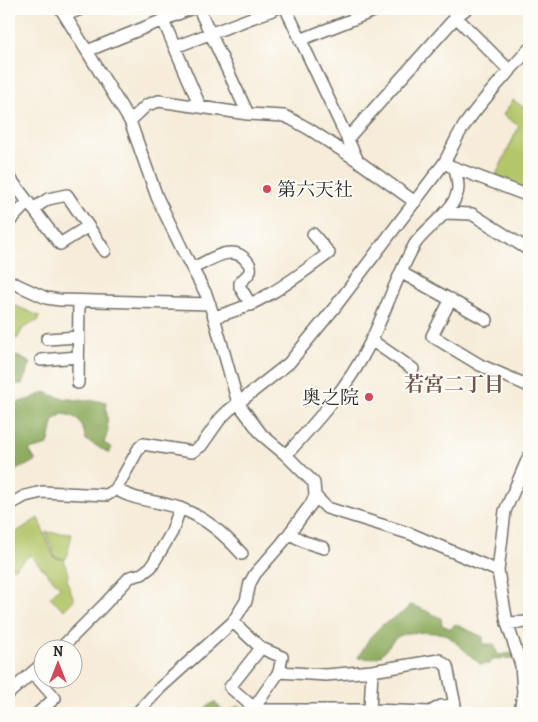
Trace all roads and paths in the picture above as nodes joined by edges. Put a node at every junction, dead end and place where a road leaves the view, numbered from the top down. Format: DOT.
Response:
graph roads {
  1 [pos="81,9"];
  2 [pos="190,9"];
  3 [pos="199,9"];
  4 [pos="275,9"];
  5 [pos="286,9"];
  6 [pos="379,9"];
  7 [pos="466,9"];
  8 [pos="63,12"];
  9 [pos="454,13"];
  10 [pos="163,20"];
  11 [pos="211,34"];
  12 [pos="300,40"];
  13 [pos="174,47"];
  14 [pos="529,50"];
  15 [pos="87,51"];
  16 [pos="510,71"];
  17 [pos="200,106"];
  18 [pos="248,114"];
  19 [pos="130,121"];
  20 [pos="347,139"];
  21 [pos="358,161"];
  22 [pos="444,163"];
  23 [pos="455,168"];
  24 [pos="9,177"];
  25 [pos="529,196"];
  26 [pos="415,202"];
  27 [pos="31,205"];
  28 [pos="445,213"];
  29 [pos="9,222"];
  30 [pos="88,227"];
  31 [pos="313,234"];
  32 [pos="529,250"];
  33 [pos="105,251"];
  34 [pos="193,268"];
  35 [pos="402,273"];
  36 [pos="9,281"];
  37 [pos="451,299"];
  38 [pos="79,301"];
  39 [pos="210,304"];
  40 [pos="251,305"];
  41 [pos="214,317"];
  42 [pos="487,320"];
  43 [pos="78,337"];
  44 [pos="47,339"];
  45 [pos="371,340"];
  46 [pos="78,357"];
  47 [pos="41,360"];
  48 [pos="413,369"];
  49 [pos="78,383"];
  50 [pos="529,386"];
  51 [pos="238,403"];
  52 [pos="286,455"];
  53 [pos="528,464"];
  54 [pos="116,489"];
  55 [pos="315,496"];
  56 [pos="9,505"];
  57 [pos="180,508"];
  58 [pos="290,534"];
  59 [pos="324,548"];
  60 [pos="242,554"];
  61 [pos="498,571"];
  62 [pos="233,622"];
  63 [pos="529,622"];
  64 [pos="507,623"];
  65 [pos="69,640"];
  66 [pos="261,648"];
  67 [pos="372,671"];
  68 [pos="279,672"];
  69 [pos="526,672"];
  70 [pos="32,674"];
  71 [pos="48,690"];
  72 [pos="9,693"];
  73 [pos="254,708"];
  74 [pos="370,710"];
  75 [pos="38,713"];
  76 [pos="137,713"];
  77 [pos="520,713"];
  1 -- 8 [label="street"];
  2 -- 10 [label="street"];
  3 -- 11 [label="street"];
  4 -- 11 [label="street"];
  5 -- 12 [label="street"];
  6 -- 12 [label="street"];
  7 -- 9 [label="street"];
  8 -- 15 [label="street"];
  9 -- 16 [label="street"];
  9 -- 20 [label="street"];
  10 -- 13 [label="street"];
  10 -- 15 [label="street"];
  11 -- 13 [label="street"];
  11 -- 18 [label="street"];
  12 -- 20 [label="street"];
  13 -- 17 [label="street"];
  14 -- 16 [label="street"];
  15 -- 19 [label="street"];
  16 -- 22 [label="street"];
  17 -- 18 [label="street"];
  17 -- 19 [label="street"];
  18 -- 21 [label="street"];
  19 -- 34 [label="street"];
  20 -- 21 [label="street"];
  21 -- 26 [label="street"];
  22 -- 23 [label="street"];
  22 -- 26 [label="street"];
  23 -- 25 [label="street"];
  23 -- 28 [label="street"];
  24 -- 27 [label="street"];
  26 -- 51 [label="street"];
  27 -- 29 [label="street"];
  27 -- 30 [label="street"];
  27 -- 30 [label="street"];
  28 -- 32 [label="street"];
  28 -- 35 [label="street"];
  30 -- 33 [label="street"];
  31 -- 40 [label="street"];
  34 -- 39 [label="street"];
  34 -- 40 [label="street"];
  35 -- 37 [label="street"];
  35 -- 45 [label="street"];
  36 -- 38 [label="street"];
  37 -- 42 [label="street"];
  37 -- 50 [label="street"];
  38 -- 39 [label="street"];
  38 -- 43 [label="street"];
  39 -- 41 [label="street"];
  40 -- 41 [label="street"];
  41 -- 51 [label="street"];
  43 -- 44 [label="street"];
  43 -- 46 [label="street"];
  45 -- 48 [label="street"];
  45 -- 52 [label="street"];
  46 -- 47 [label="street"];
  46 -- 49 [label="street"];
  51 -- 52 [label="street"];
  51 -- 54 [label="street"];
  52 -- 55 [label="street"];
  53 -- 61 [label="street"];
  54 -- 56 [label="street"];
  54 -- 57 [label="street"];
  55 -- 58 [label="street"];
  55 -- 61 [label="street"];
  57 -- 60 [label="street"];
  57 -- 65 [label="street"];
  58 -- 59 [label="street"];
  58 -- 62 [label="street"];
  61 -- 64 [label="street"];
  62 -- 66 [label="street"];
  62 -- 76 [label="street"];
  63 -- 64 [label="street"];
  64 -- 69 [label="street"];
  66 -- 68 [label="street"];
  66 -- 73 [label="street"];
  67 -- 68 [label="street"];
  67 -- 74 [label="street"];
  67 -- 74 [label="street"];
  68 -- 73 [label="street"];
  69 -- 77 [label="street"];
  70 -- 72 [label="street"];
  71 -- 75 [label="street"];
  73 -- 74 [label="street"];
}
